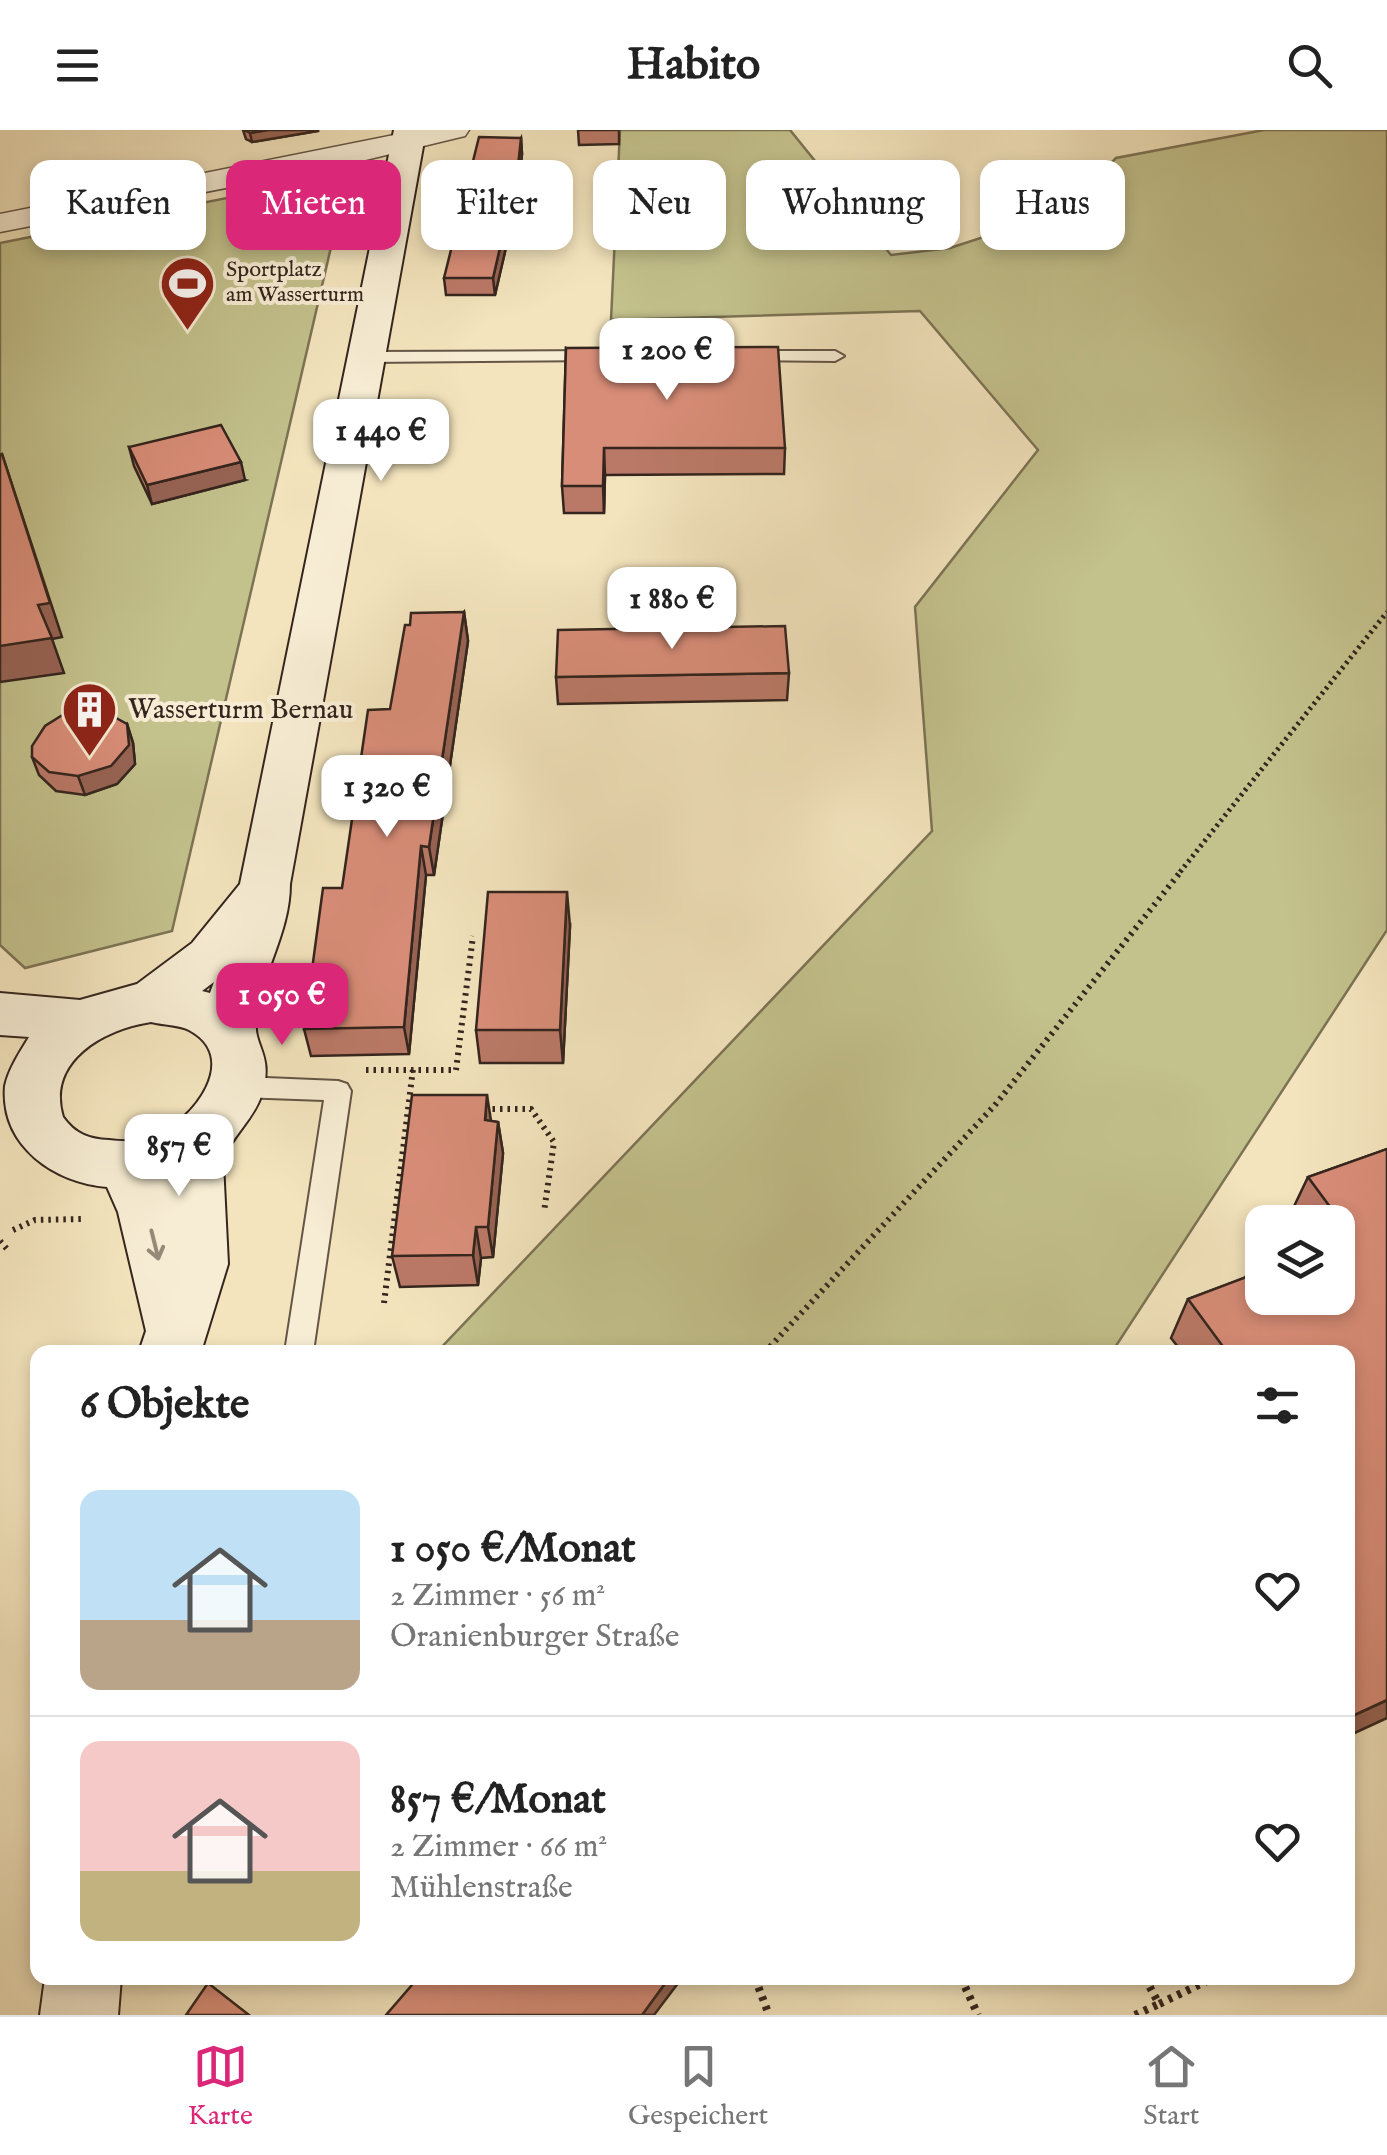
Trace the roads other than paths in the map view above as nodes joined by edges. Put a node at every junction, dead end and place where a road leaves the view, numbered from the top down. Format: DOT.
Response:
graph roads {
  1 [pos="455,130"];
  2 [pos="410,135"];
  3 [pos="0,223"];
  4 [pos="623,356"];
  5 [pos="720,356"];
  6 [pos="835,356"];
  7 [pos="368,357"];
  8 [pos="266,884"];
  9 [pos="151,1002"];
  10 [pos="0,1014"];
  11 [pos="85,1021"];
  12 [pos="227,1030"];
  13 [pos="17,1069"];
  14 [pos="239,1087"];
  15 [pos="200,1140"];
  16 [pos="126,1166"];
  17 [pos="173,1340"];
  18 [pos="300,1345"];
  19 [pos="81,1985"];
  20 [pos="79,2015"];
  1 -- 2 [label="street"];
  2 -- 3 [label="street"];
  2 -- 7 [label="main road"];
  4 -- 7 [label="lane"];
  5 -- 6 [label="lane"];
  7 -- 8 [label="main road"];
  8 -- 9 [label="main road"];
  8 -- 12 [label="main road"];
  9 -- 11 [label="main road"];
  9 -- 12 [label="main road"];
  10 -- 11 [label="main road"];
  11 -- 13 [label="main road"];
  12 -- 14 [label="main road"];
  13 -- 16 [label="main road"];
  14 -- 15 [label="main road"];
  14 -- 18 [label="lane"];
  15 -- 16 [label="main road"];
  15 -- 17 [label="main road"];
  16 -- 17 [label="main road, one-way"];
  19 -- 20 [label="main road"];
}
